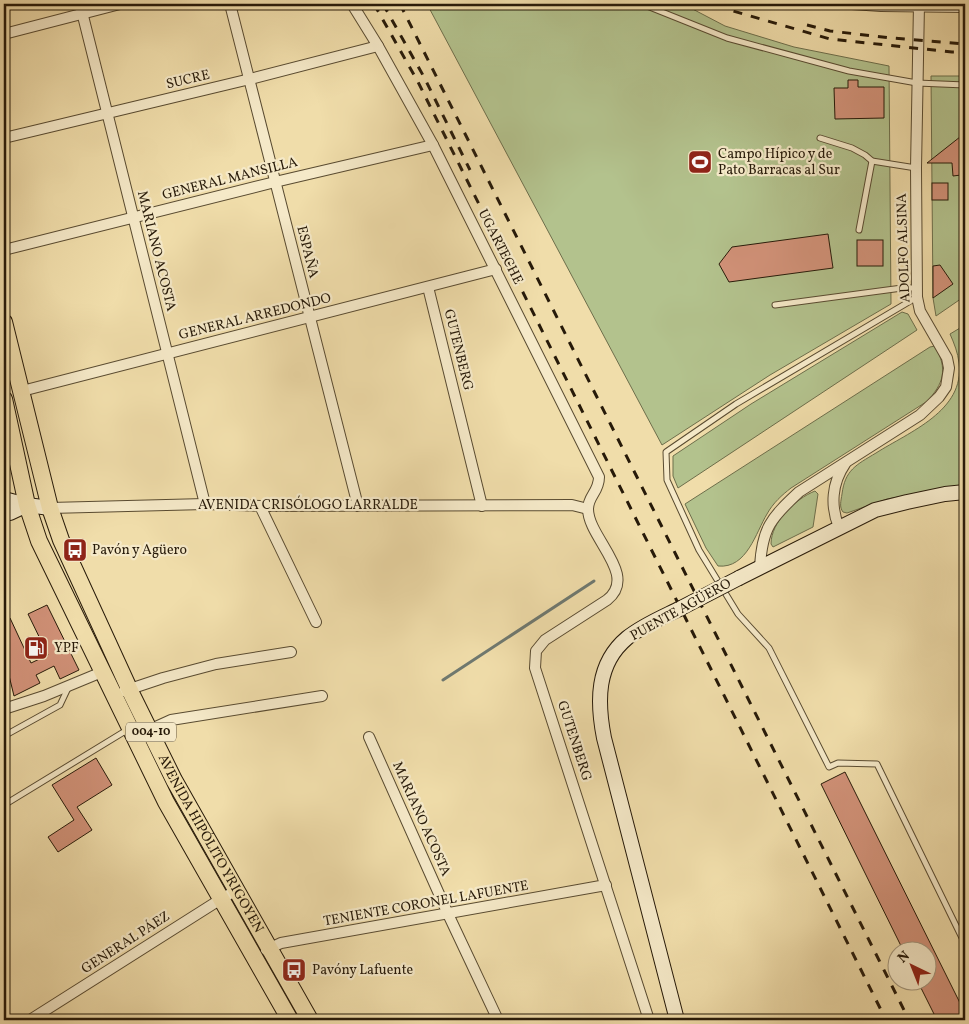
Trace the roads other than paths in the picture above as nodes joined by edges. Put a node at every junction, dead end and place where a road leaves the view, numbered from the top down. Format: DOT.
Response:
graph roads {
  1 [pos="120,4"];
  2 [pos="230,4"];
  3 [pos="352,4"];
  4 [pos="642,4"];
  5 [pos="852,4"];
  6 [pos="920,5"];
  7 [pos="965,8"];
  8 [pos="82,9"];
  9 [pos="4,34"];
  10 [pos="378,46"];
  11 [pos="250,79"];
  12 [pos="918,83"];
  13 [pos="965,85"];
  14 [pos="108,113"];
  15 [pos="4,138"];
  16 [pos="820,138"];
  17 [pos="433,145"];
  18 [pos="872,161"];
  19 [pos="916,168"];
  20 [pos="275,182"];
  21 [pos="134,217"];
  22 [pos="860,230"];
  23 [pos="4,250"];
  24 [pos="496,269"];
  25 [pos="428,287"];
  26 [pos="916,292"];
  27 [pos="775,305"];
  28 [pos="309,318"];
  29 [pos="4,322"];
  30 [pos="167,354"];
  31 [pos="22,391"];
  32 [pos="4,399"];
  33 [pos="846,463"];
  34 [pos="965,492"];
  35 [pos="4,499"];
  36 [pos="205,504"];
  37 [pos="28,505"];
  38 [pos="260,506"];
  39 [pos="358,506"];
  40 [pos="482,506"];
  41 [pos="50,508"];
  42 [pos="588,509"];
  43 [pos="4,513"];
  44 [pos="839,527"];
  45 [pos="760,567"];
  46 [pos="316,622"];
  47 [pos="291,652"];
  48 [pos="102,672"];
  49 [pos="69,686"];
  50 [pos="130,689"];
  51 [pos="114,694"];
  52 [pos="322,696"];
  53 [pos="4,709"];
  54 [pos="130,728"];
  55 [pos="149,730"];
  56 [pos="4,736"];
  57 [pos="370,736"];
  58 [pos="4,805"];
  59 [pos="606,886"];
  60 [pos="237,890"];
  61 [pos="221,898"];
  62 [pos="448,914"];
  63 [pos="965,944"];
  64 [pos="270,948"];
  65 [pos="254,957"];
  66 [pos="30,1020"];
  67 [pos="290,1020"];
  68 [pos="310,1020"];
  69 [pos="498,1020"];
  70 [pos="649,1020"];
  71 [pos="677,1020"];
  1 -- 8 [label="street"];
  2 -- 11 [label="street, ESPAÑA"];
  3 -- 10 [label="street, UGARTECHE"];
  4 -- 12 [label="lane"];
  5 -- 6 [label="street"];
  6 -- 7 [label="street"];
  6 -- 12 [label="street, ADOLFO ALSINA"];
  8 -- 9 [label="street"];
  8 -- 14 [label="street, MARIANO ACOSTA"];
  10 -- 11 [label="street, SUCRE"];
  10 -- 17 [label="street, UGARTECHE"];
  11 -- 14 [label="street, SUCRE"];
  11 -- 20 [label="street, ESPAÑA"];
  12 -- 13 [label="lane"];
  12 -- 19 [label="street, ADOLFO ALSINA"];
  14 -- 15 [label="street, SUCRE"];
  14 -- 21 [label="street, MARIANO ACOSTA"];
  16 -- 18 [label="lane"];
  17 -- 20 [label="street, GENERAL MANSILLA"];
  17 -- 24 [label="street, UGARTECHE"];
  18 -- 19 [label="lane"];
  18 -- 22 [label="lane"];
  19 -- 26 [label="street, ADOLFO ALSINA"];
  20 -- 21 [label="street, GENERAL MANSILLA"];
  20 -- 28 [label="street, ESPAÑA"];
  21 -- 23 [label="street, GENERAL MANSILLA"];
  21 -- 30 [label="street, MARIANO ACOSTA"];
  24 -- 25 [label="street, GENERAL ARREDONDO"];
  24 -- 42 [label="street, UGARTECHE"];
  25 -- 28 [label="street, GENERAL ARREDONDO"];
  25 -- 40 [label="street, GUTENBERG"];
  26 -- 27 [label="lane"];
  26 -- 33 [label="street, ADOLFO ALSINA"];
  26 -- 63 [label="lane"];
  28 -- 30 [label="street, GENERAL ARREDONDO"];
  28 -- 39 [label="street, ESPAÑA"];
  29 -- 31 [label="main road, AVENIDA HIPÓLITO YRIGOYEN / 004-10"];
  30 -- 31 [label="street, GENERAL ARREDONDO"];
  30 -- 36 [label="street, MARIANO ACOSTA"];
  31 -- 41 [label="main road, AVENIDA HIPÓLITO YRIGOYEN / 004-10"];
  32 -- 37 [label="main road, AVENIDA HIPÓLITO YRIGOYEN / 004-10"];
  33 -- 44 [label="street"];
  33 -- 45 [label="street, ADOLFO ALSINA"];
  34 -- 44 [label="street, PUENTE AGÜERO"];
  35 -- 37 [label="street, AVENIDA CRISÓLOGO LARRALDE"];
  36 -- 38 [label="street, AVENIDA CRISÓLOGO LARRALDE"];
  36 -- 41 [label="street, AVENIDA CRISÓLOGO LARRALDE"];
  37 -- 41 [label="street, AVENIDA CRISÓLOGO LARRALDE"];
  37 -- 43 [label="street"];
  37 -- 48 [label="main road, AVENIDA HIPÓLITO YRIGOYEN / 004-10"];
  38 -- 39 [label="street, AVENIDA CRISÓLOGO LARRALDE"];
  38 -- 46 [label="street"];
  39 -- 40 [label="street, AVENIDA CRISÓLOGO LARRALDE"];
  40 -- 42 [label="street, AVENIDA CRISÓLOGO LARRALDE"];
  41 -- 50 [label="main road, AVENIDA HIPÓLITO YRIGOYEN / 004-10"];
  42 -- 59 [label="street, GUTENBERG"];
  44 -- 45 [label="street, PUENTE AGÜERO"];
  45 -- 71 [label="street, PUENTE AGÜERO, bridge"];
  47 -- 50 [label="street"];
  48 -- 49 [label="street"];
  48 -- 51 [label="main road, AVENIDA HIPÓLITO YRIGOYEN / 004-10"];
  49 -- 53 [label="street"];
  49 -- 56 [label="lane"];
  50 -- 51 [label="street"];
  50 -- 55 [label="main road, AVENIDA HIPÓLITO YRIGOYEN / 004-10"];
  51 -- 54 [label="main road, AVENIDA HIPÓLITO YRIGOYEN / 004-10"];
  52 -- 55 [label="street"];
  54 -- 58 [label="lane"];
  54 -- 61 [label="main road, AVENIDA HIPÓLITO YRIGOYEN / 004-10"];
  55 -- 60 [label="main road, AVENIDA HIPÓLITO YRIGOYEN / 004-10"];
  57 -- 62 [label="street, MARIANO ACOSTA"];
  59 -- 62 [label="street, TENIENTE CORONEL LAFUENTE"];
  59 -- 70 [label="street, GUTENBERG"];
  60 -- 61 [label="street, GENERAL PÁEZ"];
  60 -- 64 [label="main road, AVENIDA HIPÓLITO YRIGOYEN / 004-10"];
  61 -- 65 [label="main road, AVENIDA HIPÓLITO YRIGOYEN / 004-10"];
  61 -- 66 [label="street, GENERAL PÁEZ"];
  62 -- 64 [label="street, TENIENTE CORONEL LAFUENTE"];
  62 -- 69 [label="street, MARIANO ACOSTA"];
  64 -- 65 [label="street, TENIENTE CORONEL LAFUENTE"];
  64 -- 68 [label="main road, AVENIDA HIPÓLITO YRIGOYEN / 004-10"];
  65 -- 67 [label="main road, AVENIDA HIPÓLITO YRIGOYEN / 004-10"];
}
